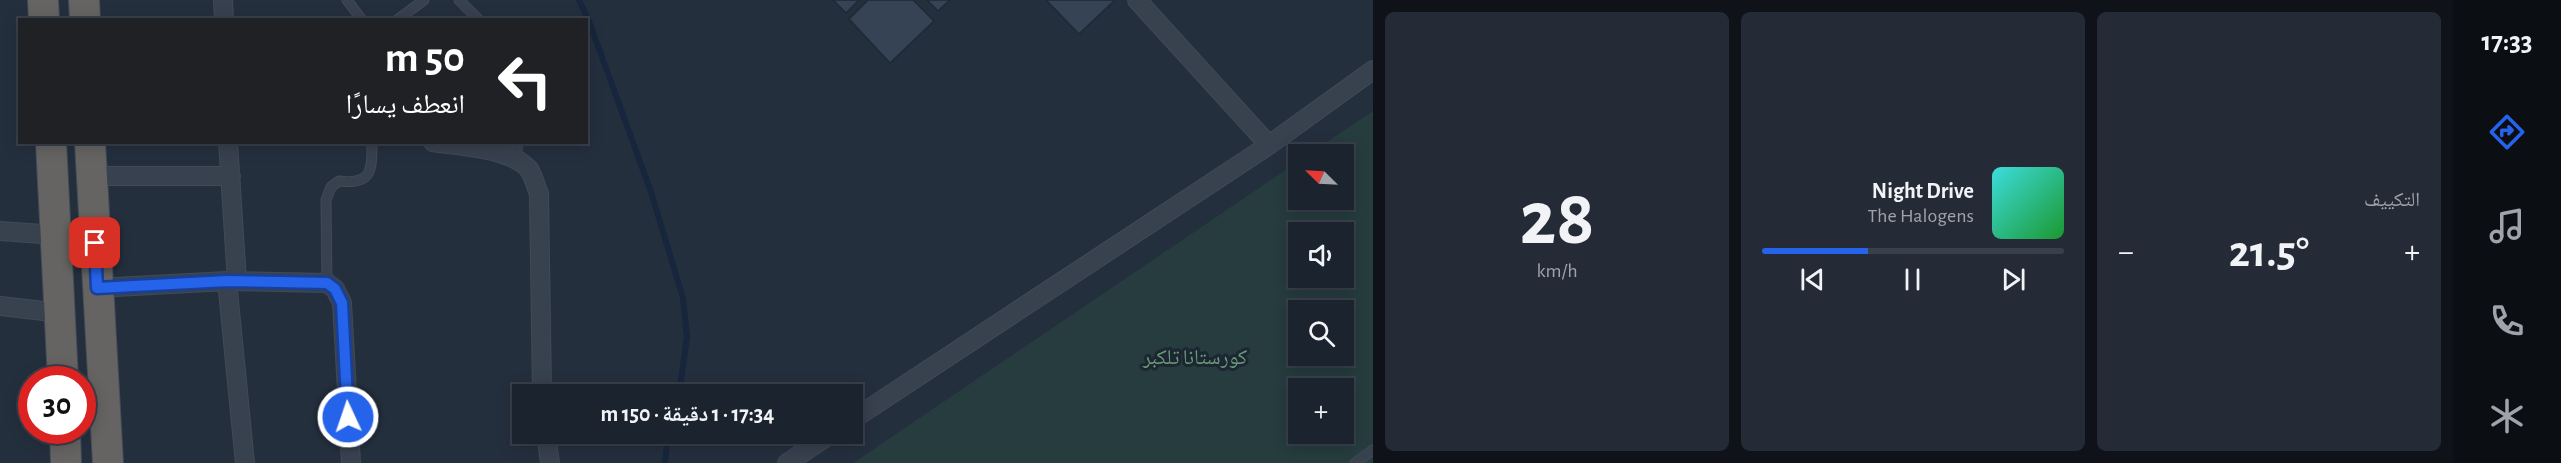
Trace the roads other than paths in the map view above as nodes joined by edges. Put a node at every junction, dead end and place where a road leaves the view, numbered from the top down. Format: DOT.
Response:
graph roads {
  1 [pos="43,0"];
  2 [pos="84,0"];
  3 [pos="223,0"];
  4 [pos="347,0"];
  5 [pos="424,0"];
  6 [pos="459,0"];
  7 [pos="1137,0"];
  8 [pos="44,18"];
  9 [pos="85,18"];
  10 [pos="224,18"];
  11 [pos="360,18"];
  12 [pos="400,18"];
  13 [pos="476,18"];
  14 [pos="1373,70"];
  15 [pos="51,144"];
  16 [pos="90,144"];
  17 [pos="228,144"];
  18 [pos="372,144"];
  19 [pos="448,144"];
  20 [pos="1269,145"];
  21 [pos="517,152"];
  22 [pos="92,176"];
  23 [pos="231,176"];
  24 [pos="0,231"];
  25 [pos="56,235"];
  26 [pos="232,281"];
  27 [pos="327,283"];
  28 [pos="97,288"];
  29 [pos="0,306"];
  30 [pos="61,313"];
  31 [pos="63,366"];
  32 [pos="542,384"];
  33 [pos="863,413"];
  34 [pos="65,444"];
  35 [pos="547,444"];
  36 [pos="816,444"];
  37 [pos="1373,450"];
  38 [pos="66,463"];
  39 [pos="108,463"];
  40 [pos="244,463"];
  41 [pos="351,463"];
  42 [pos="550,463"];
  43 [pos="787,463"];
  44 [pos="1354,463"];
  1 -- 8 [label="highway"];
  2 -- 9 [label="highway"];
  3 -- 10 [label="street"];
  4 -- 11 [label="lane"];
  5 -- 12 [label="lane"];
  6 -- 13 [label="lane"];
  7 -- 20 [label="street"];
  14 -- 20 [label="street"];
  15 -- 25 [label="highway"];
  16 -- 22 [label="highway"];
  17 -- 23 [label="street"];
  18 -- 27 [label="lane"];
  19 -- 21 [label="street"];
  20 -- 33 [label="street"];
  21 -- 32 [label="street"];
  22 -- 23 [label="street"];
  22 -- 28 [label="highway"];
  23 -- 26 [label="street"];
  24 -- 25 [label="street"];
  25 -- 30 [label="highway"];
  26 -- 27 [label="street"];
  26 -- 28 [label="street"];
  26 -- 40 [label="street"];
  27 -- 41 [label="street"];
  28 -- 39 [label="highway"];
  29 -- 30 [label="street"];
  30 -- 31 [label="highway"];
  34 -- 38 [label="highway"];
  35 -- 42 [label="street"];
  36 -- 43 [label="street"];
  37 -- 44 [label="lane"];
}
